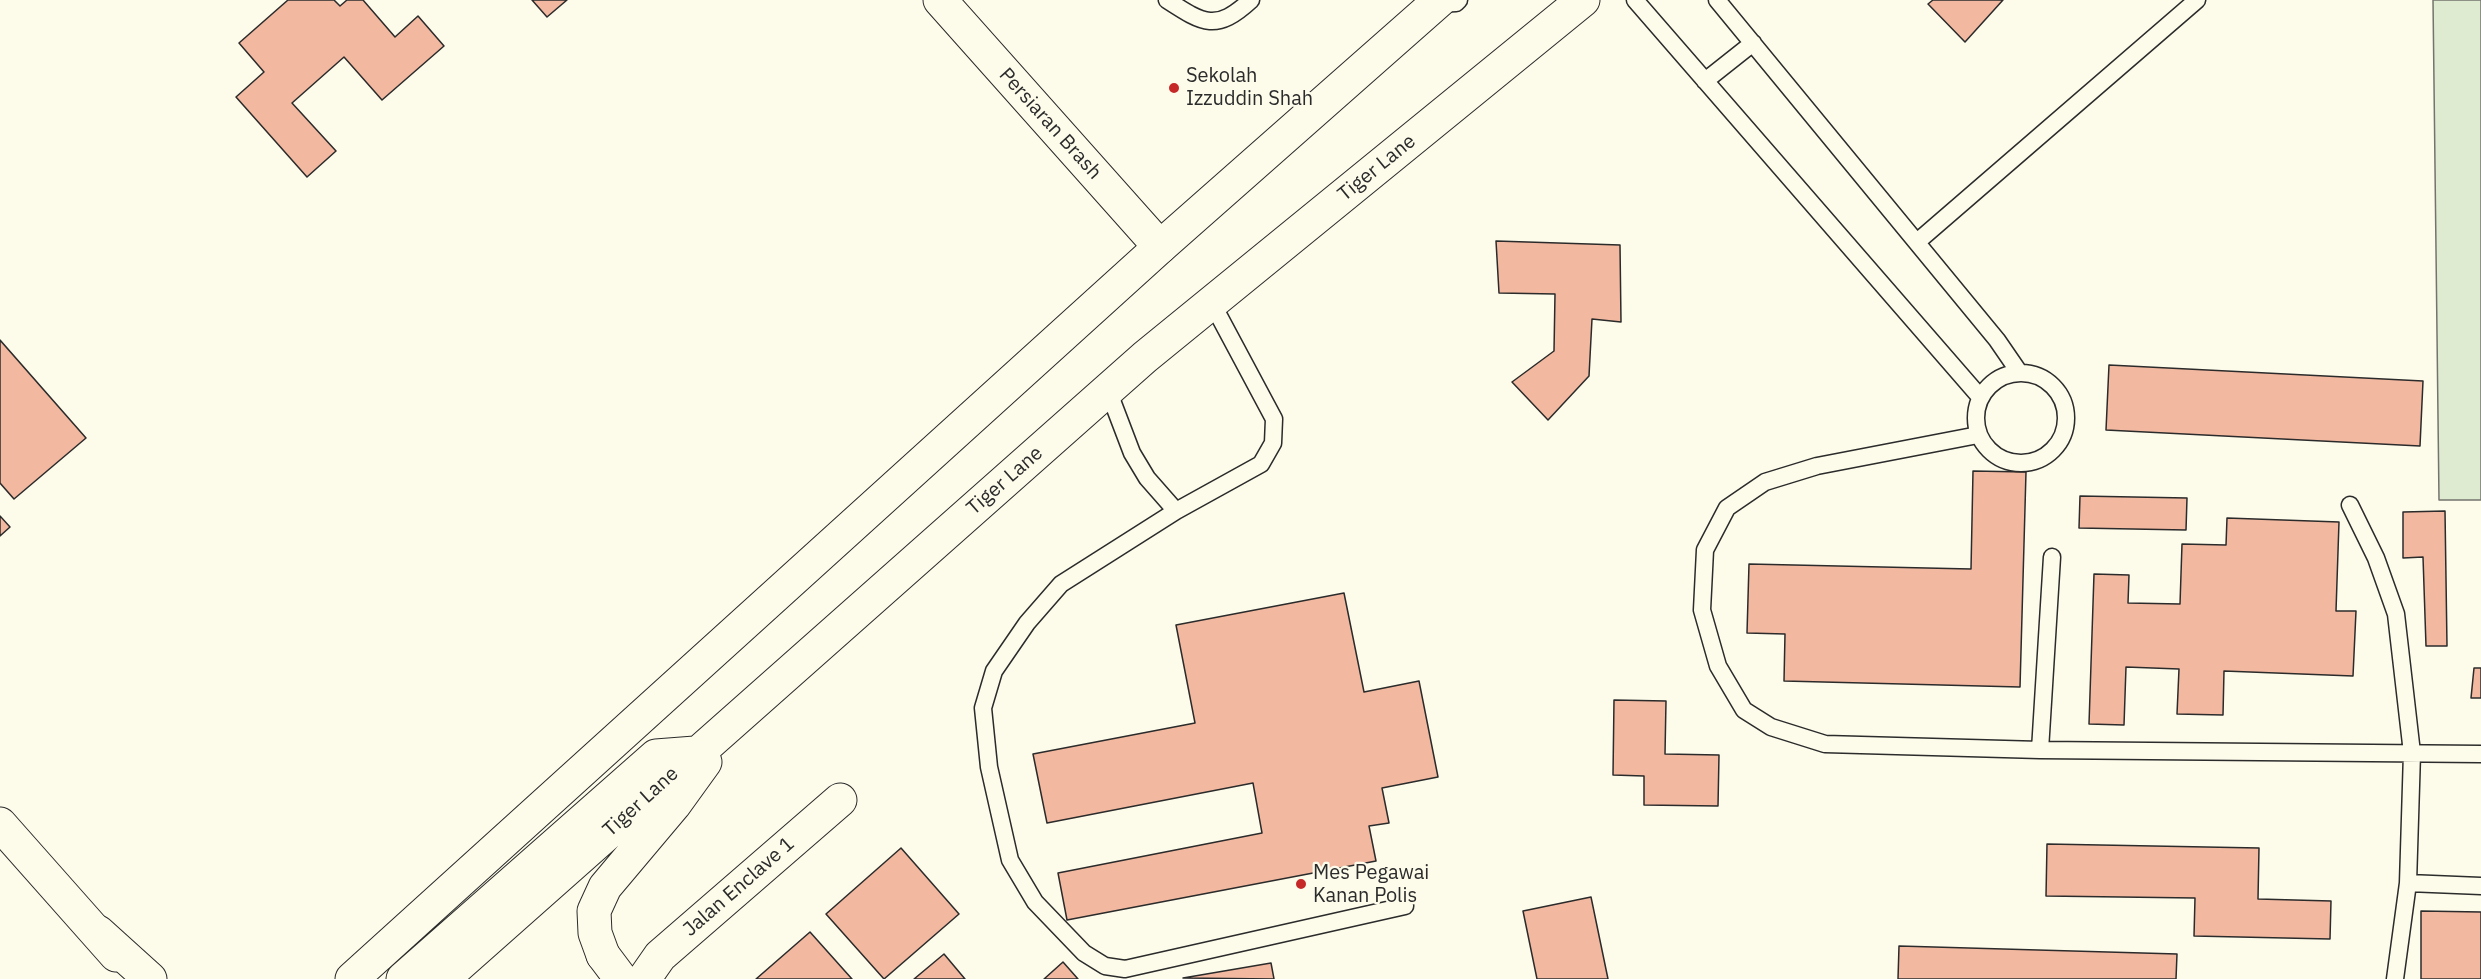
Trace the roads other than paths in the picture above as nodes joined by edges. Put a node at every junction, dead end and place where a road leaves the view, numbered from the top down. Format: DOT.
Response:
graph roads {
  1 [pos="1167,0"];
  2 [pos="1251,0"];
  3 [pos="1583,0"];
  4 [pos="1635,0"];
  5 [pos="1717,0"];
  6 [pos="2197,0"];
  7 [pos="1445,1"];
  8 [pos="945,2"];
  9 [pos="1753,44"];
  10 [pos="1705,81"];
  11 [pos="1917,242"];
  12 [pos="1160,247"];
  13 [pos="1212,303"];
  14 [pos="2019,372"];
  15 [pos="1108,390"];
  16 [pos="1980,397"];
  17 [pos="1978,435"];
  18 [pos="2350,505"];
  19 [pos="1176,511"];
  20 [pos="2052,557"];
  21 [pos="734,721"];
  22 [pos="2040,750"];
  23 [pos="695,753"];
  24 [pos="2412,753"];
  25 [pos="2481,754"];
  26 [pos="840,800"];
  27 [pos="0,824"];
  28 [pos="2408,883"];
  29 [pos="2481,886"];
  30 [pos="1405,906"];
  31 [pos="98,932"];
  32 [pos="612,967"];
  33 [pos="362,970"];
  34 [pos="1128,974"];
  35 [pos="135,979"];
  36 [pos="150,979"];
  37 [pos="342,979"];
  38 [pos="403,979"];
  39 [pos="442,979"];
  40 [pos="644,979"];
  41 [pos="2395,979"];
  1 -- 2 [label="lane"];
  3 -- 13 [label="main road, Tiger Lane"];
  4 -- 10 [label="lane"];
  5 -- 9 [label="lane"];
  6 -- 11 [label="lane"];
  7 -- 12 [label="main road"];
  8 -- 12 [label="main road, Persiaran Brash"];
  9 -- 10 [label="lane"];
  9 -- 11 [label="lane"];
  10 -- 16 [label="lane"];
  11 -- 14 [label="lane"];
  12 -- 33 [label="main road"];
  13 -- 15 [label="main road, Tiger Lane"];
  13 -- 19 [label="lane"];
  14 -- 16 [label="lane"];
  14 -- 17 [label="lane"];
  15 -- 19 [label="lane"];
  15 -- 21 [label="main road, Tiger Lane"];
  16 -- 17 [label="lane"];
  17 -- 22 [label="lane"];
  18 -- 24 [label="lane"];
  19 -- 34 [label="lane"];
  20 -- 22 [label="lane"];
  21 -- 23 [label="main road, Tiger Lane"];
  21 -- 32 [label="main road"];
  22 -- 24 [label="lane"];
  23 -- 38 [label="main road"];
  23 -- 39 [label="main road, Tiger Lane"];
  24 -- 25 [label="lane"];
  24 -- 28 [label="lane"];
  26 -- 40 [label="main road, Jalan Enclave 1"];
  27 -- 31 [label="main road"];
  28 -- 29 [label="lane"];
  28 -- 41 [label="lane"];
  30 -- 34 [label="lane"];
  31 -- 35 [label="main road"];
  31 -- 36 [label="main road"];
  33 -- 37 [label="main road"];
}
